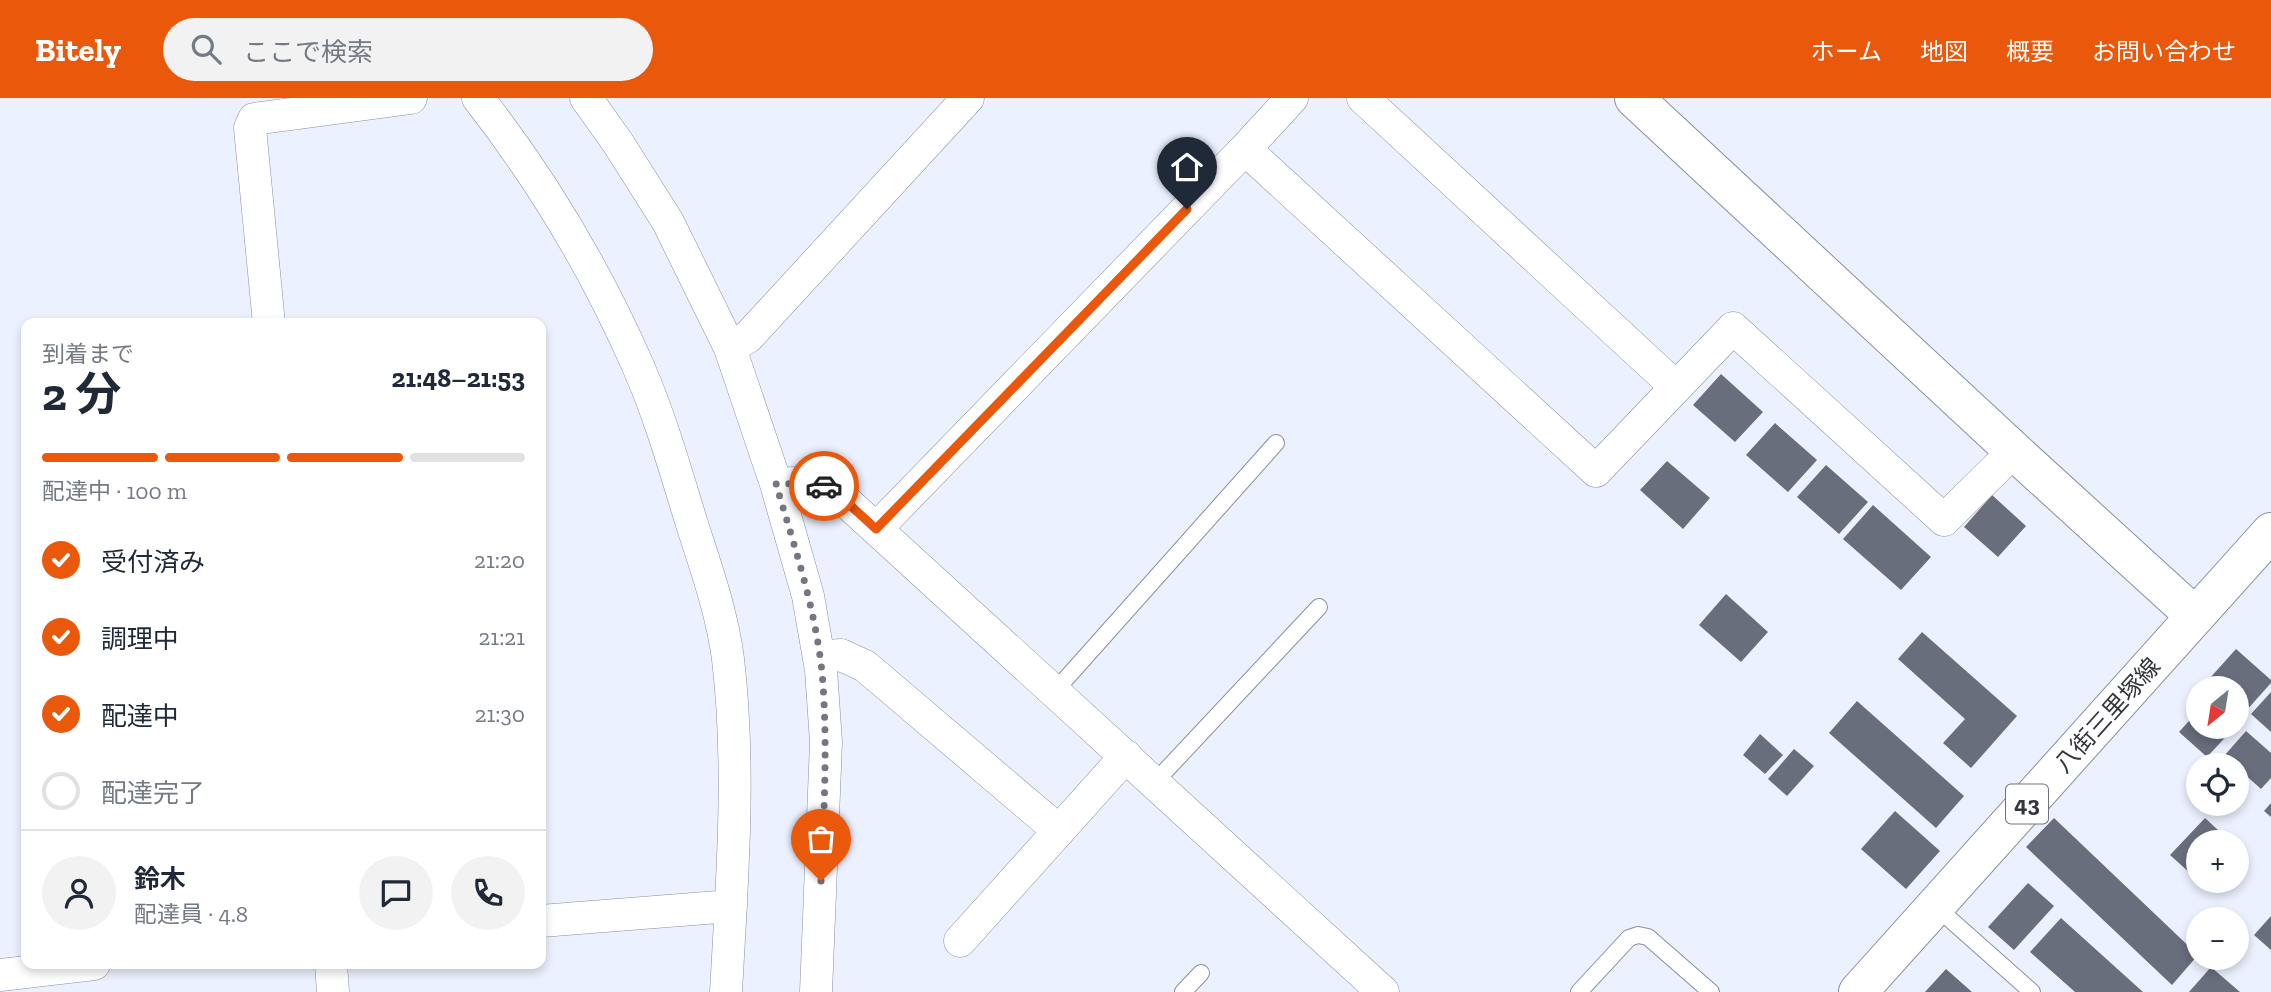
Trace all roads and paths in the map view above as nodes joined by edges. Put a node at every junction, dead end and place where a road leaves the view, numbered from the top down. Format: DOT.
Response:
graph roads {
  1 [pos="411,98"];
  2 [pos="478,98"];
  3 [pos="586,98"];
  4 [pos="968,98"];
  5 [pos="1292,98"];
  6 [pos="1363,98"];
  7 [pos="1634,98"];
  8 [pos="1245,149"];
  9 [pos="268,318"];
  10 [pos="730,348"];
  11 [pos="1676,387"];
  12 [pos="1276,443"];
  13 [pos="2014,451"];
  14 [pos="776,484"];
  15 [pos="876,529"];
  16 [pos="2271,531"];
  17 [pos="1319,607"];
  18 [pos="2195,616"];
  19 [pos="819,657"];
  20 [pos="1055,691"];
  21 [pos="1126,756"];
  22 [pos="1155,782"];
  23 [pos="1059,831"];
  24 [pos="731,906"];
  25 [pos="1935,906"];
  26 [pos="546,921"];
  27 [pos="960,941"];
  28 [pos="69,969"];
  29 [pos="331,969"];
  30 [pos="1200,973"];
  31 [pos="13,980"];
  32 [pos="333,992"];
  33 [pos="726,992"];
  34 [pos="816,992"];
  35 [pos="1183,992"];
  36 [pos="1383,992"];
  37 [pos="1579,992"];
  38 [pos="1711,992"];
  39 [pos="1858,992"];
  40 [pos="2032,992"];
  1 -- 9 [label="street"];
  2 -- 24 [label="street"];
  3 -- 10 [label="street"];
  4 -- 10 [label="street"];
  5 -- 8 [label="street"];
  6 -- 11 [label="street"];
  7 -- 13 [label="street"];
  8 -- 11 [label="street"];
  8 -- 15 [label="street"];
  10 -- 14 [label="street"];
  11 -- 13 [label="street"];
  12 -- 20 [label="lane"];
  13 -- 18 [label="street"];
  14 -- 15 [label="street"];
  14 -- 19 [label="street"];
  15 -- 20 [label="street"];
  16 -- 18 [label="street, 八街三里塚線 / 43"];
  17 -- 22 [label="lane"];
  18 -- 25 [label="street, 八街三里塚線 / 43"];
  19 -- 23 [label="street"];
  19 -- 34 [label="street"];
  20 -- 21 [label="street"];
  21 -- 22 [label="street"];
  21 -- 23 [label="street"];
  22 -- 36 [label="street"];
  23 -- 27 [label="street"];
  24 -- 26 [label="street"];
  24 -- 33 [label="street"];
  25 -- 39 [label="street, 八街三里塚線 / 43"];
  25 -- 40 [label="lane"];
  28 -- 31 [label="street"];
  29 -- 32 [label="street"];
  30 -- 35 [label="lane"];
  37 -- 38 [label="lane"];
}
